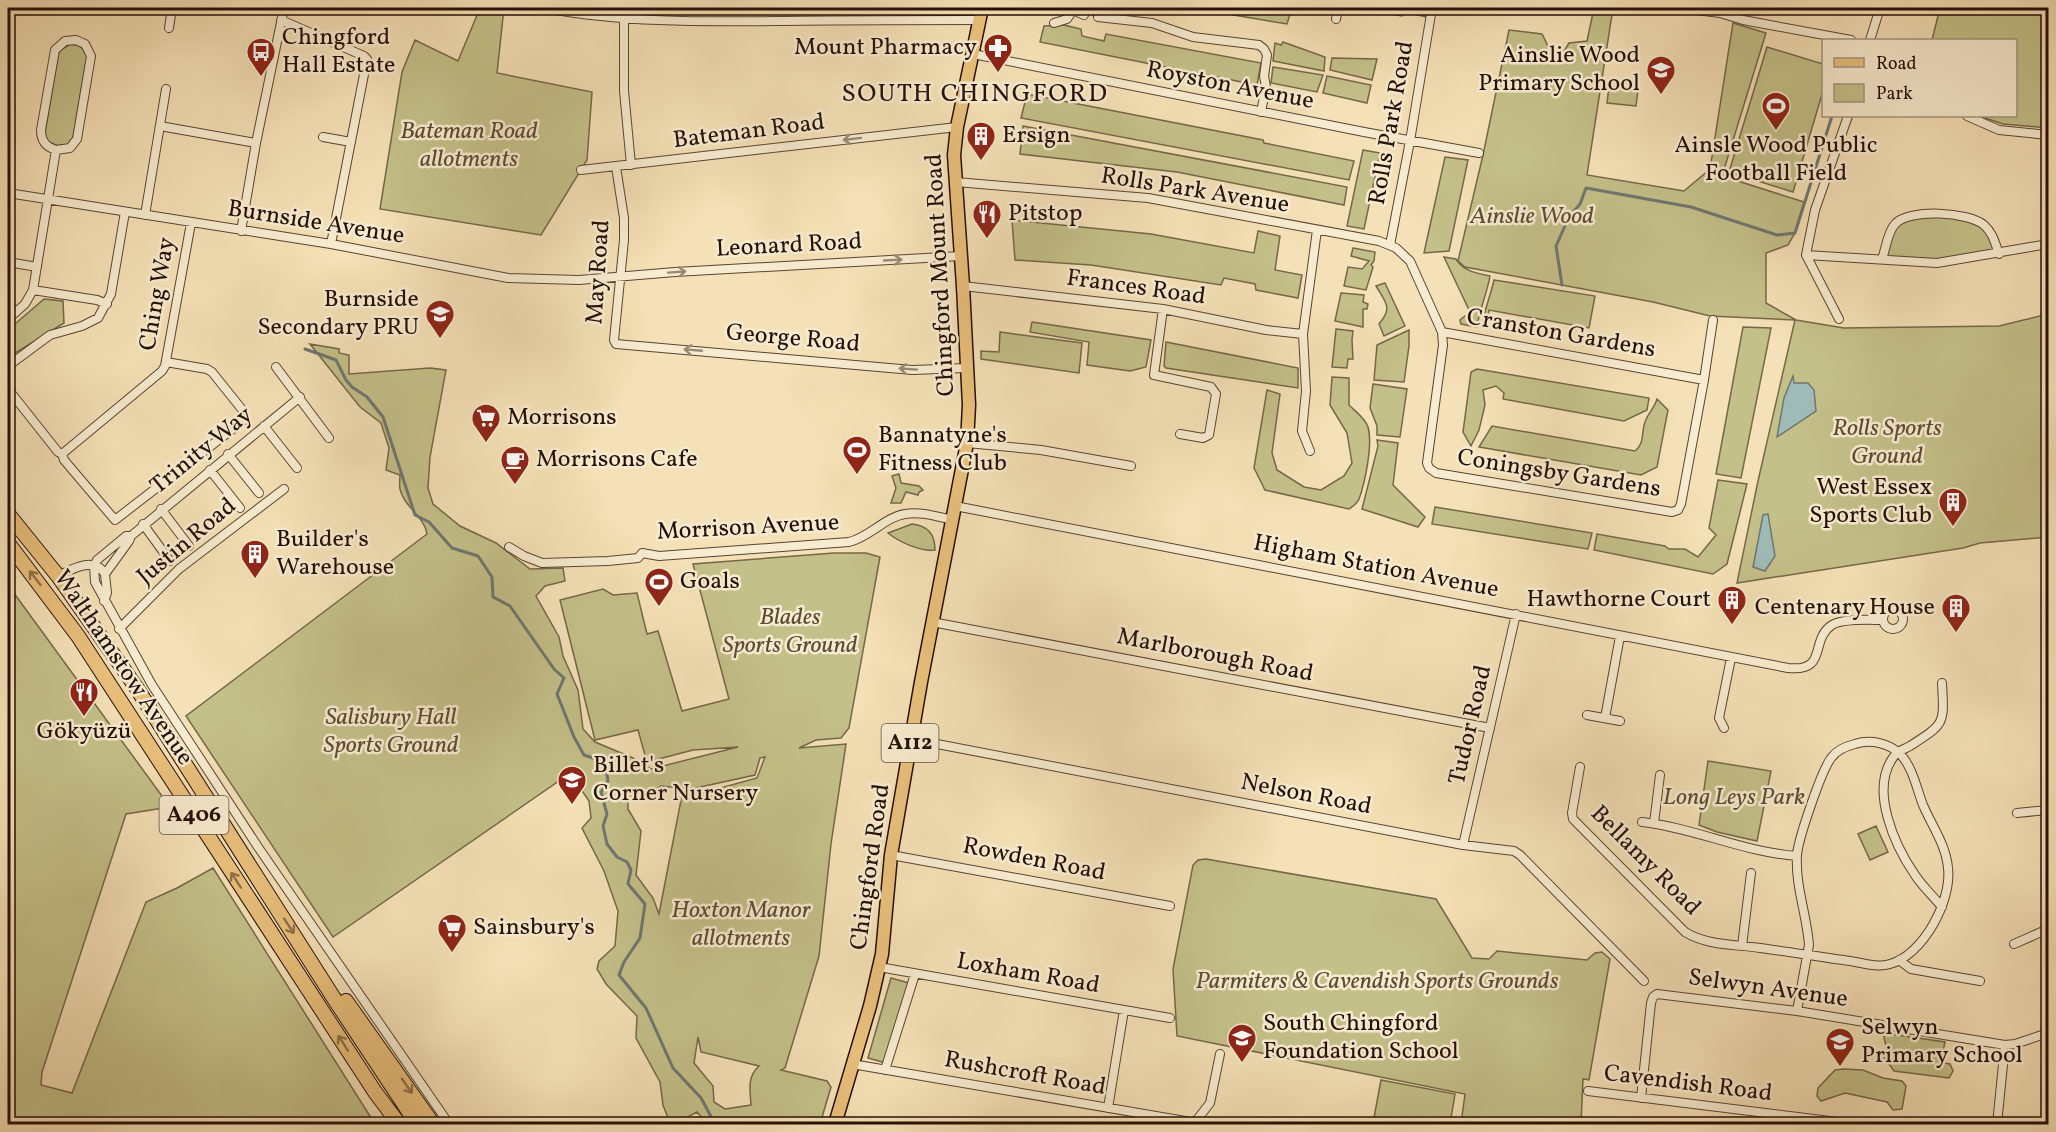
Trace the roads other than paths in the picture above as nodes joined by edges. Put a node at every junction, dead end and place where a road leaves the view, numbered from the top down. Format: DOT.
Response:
graph roads {
  1 [pos="172,8"];
  2 [pos="284,8"];
  3 [pos="543,8"];
  4 [pos="1338,8"];
  5 [pos="1432,8"];
  6 [pos="1681,8"];
  7 [pos="1880,8"];
  8 [pos="1072,9"];
  9 [pos="981,14"];
  10 [pos="1084,15"];
  11 [pos="1098,17"];
  12 [pos="624,18"];
  13 [pos="1336,19"];
  14 [pos="281,20"];
  15 [pos="1054,23"];
  16 [pos="169,28"];
  17 [pos="1846,39"];
  18 [pos="1870,39"];
  19 [pos="973,54"];
  20 [pos="166,89"];
  21 [pos="1261,112"];
  22 [pos="1848,117"];
  23 [pos="1969,117"];
  24 [pos="160,126"];
  25 [pos="957,127"];
  26 [pos="2049,135"];
  27 [pos="323,137"];
  28 [pos="1410,141"];
  29 [pos="351,142"];
  30 [pos="256,143"];
  31 [pos="56,150"];
  32 [pos="1479,153"];
  33 [pos="631,165"];
  34 [pos="616,167"];
  35 [pos="581,170"];
  36 [pos="956,182"];
  37 [pos="8,193"];
  38 [pos="49,200"];
  39 [pos="125,212"];
  40 [pos="145,215"];
  41 [pos="190,223"];
  42 [pos="1317,230"];
  43 [pos="241,231"];
  44 [pos="332,244"];
  45 [pos="1390,244"];
  46 [pos="2049,244"];
  47 [pos="1999,254"];
  48 [pos="1806,255"];
  49 [pos="961,256"];
  50 [pos="1882,259"];
  51 [pos="8,262"];
  52 [pos="38,267"];
  53 [pos="619,278"];
  54 [pos="963,286"];
  55 [pos="33,290"];
  56 [pos="107,304"];
  57 [pos="1163,309"];
  58 [pos="8,319"];
  59 [pos="1839,319"];
  60 [pos="1713,320"];
  61 [pos="1442,332"];
  62 [pos="1303,334"];
  63 [pos="616,344"];
  64 [pos="166,362"];
  65 [pos="8,366"];
  66 [pos="276,367"];
  67 [pos="967,368"];
  68 [pos="1704,380"];
  69 [pos="8,389"];
  70 [pos="300,397"];
  71 [pos="264,426"];
  72 [pos="1180,434"];
  73 [pos="329,438"];
  74 [pos="967,443"];
  75 [pos="1310,451"];
  76 [pos="62,454"];
  77 [pos="228,454"];
  78 [pos="1131,466"];
  79 [pos="297,468"];
  80 [pos="210,470"];
  81 [pos="284,489"];
  82 [pos="259,493"];
  83 [pos="956,506"];
  84 [pos="240,508"];
  85 [pos="161,509"];
  86 [pos="8,514"];
  87 [pos="953,520"];
  88 [pos="142,524"];
  89 [pos="130,536"];
  90 [pos="8,543"];
  91 [pos="189,546"];
  92 [pos="509,547"];
  93 [pos="170,561"];
  94 [pos="94,566"];
  95 [pos="105,574"];
  96 [pos="58,576"];
  97 [pos="104,601"];
  98 [pos="1516,614"];
  99 [pos="1883,620"];
  100 [pos="932,622"];
  101 [pos="119,628"];
  102 [pos="1620,636"];
  103 [pos="1731,658"];
  104 [pos="1942,683"];
  105 [pos="1587,716"];
  106 [pos="1605,718"];
  107 [pos="1620,721"];
  108 [pos="1490,728"];
  109 [pos="1724,728"];
  110 [pos="911,739"];
  111 [pos="1897,752"];
  112 [pos="1580,767"];
  113 [pos="1660,775"];
  114 [pos="2049,810"];
  115 [pos="2017,813"];
  116 [pos="1642,822"];
  117 [pos="1654,823"];
  118 [pos="1463,845"];
  119 [pos="891,855"];
  120 [pos="1797,856"];
  121 [pos="1751,873"];
  122 [pos="1170,906"];
  123 [pos="1942,907"];
  124 [pos="2049,929"];
  125 [pos="2014,944"];
  126 [pos="1742,946"];
  127 [pos="1808,955"];
  128 [pos="308,956"];
  129 [pos="1899,960"];
  130 [pos="879,967"];
  131 [pos="915,974"];
  132 [pos="1644,981"];
  133 [pos="1980,981"];
  134 [pos="1124,1010"];
  135 [pos="1797,1011"];
  136 [pos="1170,1018"];
  137 [pos="2049,1033"];
  138 [pos="2005,1045"];
  139 [pos="1220,1054"];
  140 [pos="852,1064"];
  141 [pos="885,1070"];
  142 [pos="1588,1091"];
  143 [pos="375,1092"];
  144 [pos="1641,1098"];
  145 [pos="1108,1108"];
  146 [pos="1195,1122"];
  147 [pos="390,1125"];
  148 [pos="399,1125"];
  149 [pos="417,1125"];
  150 [pos="433,1125"];
  151 [pos="449,1125"];
  152 [pos="835,1125"];
  153 [pos="1854,1125"];
  154 [pos="1998,1125"];
  1 -- 16 [label="street"];
  2 -- 14 [label="street"];
  3 -- 12 [label="street"];
  4 -- 13 [label="street"];
  5 -- 28 [label="street, Rolls Park Road"];
  6 -- 17 [label="street"];
  7 -- 18 [label="street"];
  8 -- 10 [label="street"];
  8 -- 15 [label="street"];
  9 -- 12 [label="street"];
  9 -- 19 [label="main road, Chingford Mount Road / A112"];
  11 -- 21 [label="street"];
  12 -- 33 [label="street"];
  14 -- 29 [label="street"];
  14 -- 30 [label="street"];
  19 -- 21 [label="street, Royston Avenue"];
  19 -- 25 [label="main road, Chingford Mount Road / A112"];
  20 -- 24 [label="street"];
  21 -- 28 [label="street, Royston Avenue"];
  22 -- 48 [label="street"];
  23 -- 26 [label="street"];
  24 -- 30 [label="street"];
  24 -- 40 [label="street"];
  25 -- 33 [label="street, Bateman Road, one-way"];
  25 -- 36 [label="main road, Chingford Mount Road / A112"];
  27 -- 29 [label="street"];
  28 -- 32 [label="street, Royston Avenue"];
  28 -- 45 [label="street, Rolls Park Road"];
  29 -- 44 [label="street"];
  30 -- 43 [label="street"];
  31 -- 31 [label="street"];
  31 -- 38 [label="street"];
  33 -- 34 [label="street, Bateman Road"];
  34 -- 35 [label="street, Bateman Road"];
  34 -- 53 [label="street, May Road"];
  36 -- 42 [label="street, Rolls Park Avenue"];
  36 -- 49 [label="main road, Chingford Mount Road / A112"];
  37 -- 38 [label="street, Burnside Avenue"];
  38 -- 39 [label="street, Burnside Avenue"];
  38 -- 52 [label="street"];
  39 -- 40 [label="street, Burnside Avenue"];
  39 -- 56 [label="street"];
  40 -- 41 [label="street, Burnside Avenue"];
  41 -- 43 [label="street, Burnside Avenue"];
  41 -- 64 [label="street, Ching Way"];
  42 -- 45 [label="street, Rolls Park Avenue"];
  42 -- 62 [label="street"];
  43 -- 44 [label="street, Burnside Avenue"];
  44 -- 53 [label="street, Burnside Avenue"];
  45 -- 61 [label="street, Cranston Gardens"];
  46 -- 47 [label="street"];
  47 -- 50 [label="street"];
  47 -- 50 [label="street"];
  48 -- 50 [label="street"];
  48 -- 59 [label="street"];
  53 -- 49 [label="street, Leonard Road, one-way"];
  49 -- 54 [label="main road, Chingford Mount Road / A112"];
  51 -- 52 [label="street"];
  52 -- 55 [label="street"];
  53 -- 63 [label="street, May Road"];
  54 -- 57 [label="street, Frances Road"];
  54 -- 67 [label="main road, Chingford Mount Road / A112"];
  55 -- 56 [label="street"];
  55 -- 58 [label="street"];
  56 -- 65 [label="street"];
  57 -- 62 [label="street, Frances Road"];
  57 -- 72 [label="street"];
  60 -- 68 [label="street"];
  61 -- 68 [label="street, Cranston Gardens"];
  61 -- 68 [label="street, Coningsby Gardens"];
  62 -- 75 [label="street"];
  67 -- 63 [label="street, George Road, one-way"];
  64 -- 76 [label="street, Ching Way"];
  64 -- 76 [label="street"];
  66 -- 70 [label="street"];
  67 -- 74 [label="main road, Chingford Mount Road / A112"];
  69 -- 76 [label="street"];
  70 -- 71 [label="street, Trinity Way"];
  70 -- 73 [label="street"];
  71 -- 77 [label="street, Trinity Way"];
  71 -- 79 [label="street"];
  74 -- 78 [label="street"];
  74 -- 83 [label="main road, Chingford Mount Road / A112"];
  77 -- 80 [label="street, Trinity Way"];
  77 -- 82 [label="street"];
  80 -- 84 [label="street"];
  80 -- 85 [label="street, Trinity Way"];
  81 -- 101 [label="street, Justin Road"];
  83 -- 87 [label="main road, Chingford Road / A112"];
  83 -- 98 [label="street, Higham Station Avenue"];
  85 -- 88 [label="street, Trinity Way"];
  85 -- 91 [label="street"];
  86 -- 96 [label="highway, Walthamstow Avenue / A406"];
  87 -- 92 [label="street, Morrison Avenue"];
  87 -- 100 [label="main road, Chingford Road / A112"];
  88 -- 89 [label="street, Trinity Way"];
  88 -- 93 [label="street"];
  89 -- 94 [label="street, Trinity Way"];
  89 -- 95 [label="street, Trinity Way"];
  143 -- 90 [label="highway, Walthamstow Avenue / A406, one-way"];
  94 -- 95 [label="street"];
  94 -- 96 [label="street"];
  94 -- 97 [label="street"];
  95 -- 97 [label="street"];
  96 -- 128 [label="highway, Walthamstow Avenue / A406, one-way"];
  97 -- 101 [label="street"];
  98 -- 102 [label="street, Higham Station Avenue"];
  98 -- 108 [label="street, Tudor Road"];
  99 -- 103 [label="street, Higham Station Avenue"];
  100 -- 108 [label="street, Marlborough Road"];
  100 -- 110 [label="main road, Chingford Road / A112"];
  101 -- 151 [label="street, Walthamstow Avenue"];
  102 -- 103 [label="street, Higham Station Avenue"];
  102 -- 106 [label="street"];
  103 -- 109 [label="street"];
  104 -- 111 [label="street"];
  105 -- 106 [label="street"];
  106 -- 107 [label="street"];
  108 -- 118 [label="street, Tudor Road"];
  110 -- 118 [label="street, Nelson Road"];
  110 -- 119 [label="main road, Chingford Road / A112"];
  111 -- 120 [label="street"];
  111 -- 123 [label="street"];
  111 -- 123 [label="street"];
  112 -- 126 [label="street, Bellamy Road"];
  113 -- 117 [label="street"];
  114 -- 115 [label="street"];
  116 -- 117 [label="street"];
  117 -- 120 [label="street"];
  118 -- 132 [label="street, Nelson Road"];
  119 -- 122 [label="street, Rowden Road"];
  119 -- 130 [label="main road, Chingford Road / A112"];
  120 -- 127 [label="street"];
  121 -- 126 [label="street"];
  123 -- 129 [label="street"];
  124 -- 125 [label="street"];
  126 -- 127 [label="street, Bellamy Road"];
  127 -- 129 [label="street, Bellamy Road"];
  127 -- 135 [label="street"];
  128 -- 149 [label="highway, A406"];
  128 -- 150 [label="highway, A406, one-way"];
  129 -- 133 [label="street"];
  130 -- 131 [label="street, Loxham Road"];
  130 -- 140 [label="main road, Chingford Road / A112"];
  131 -- 134 [label="street, Loxham Road"];
  131 -- 141 [label="street"];
  134 -- 136 [label="street, Loxham Road"];
  134 -- 145 [label="street"];
  135 -- 138 [label="street, Selwyn Avenue"];
  135 -- 144 [label="street, Selwyn Avenue"];
  137 -- 138 [label="street, Selwyn Avenue"];
  138 -- 154 [label="street"];
  139 -- 146 [label="street"];
  140 -- 141 [label="street, Rushcroft Road"];
  140 -- 152 [label="main road, Chingford Road / A112"];
  141 -- 145 [label="street, Rushcroft Road"];
  142 -- 144 [label="street, Cavendish Road"];
  143 -- 147 [label="highway, A406"];
  143 -- 148 [label="highway, A406"];
  144 -- 153 [label="street, Cavendish Road"];
  145 -- 146 [label="street, Rushcroft Road"];
}
